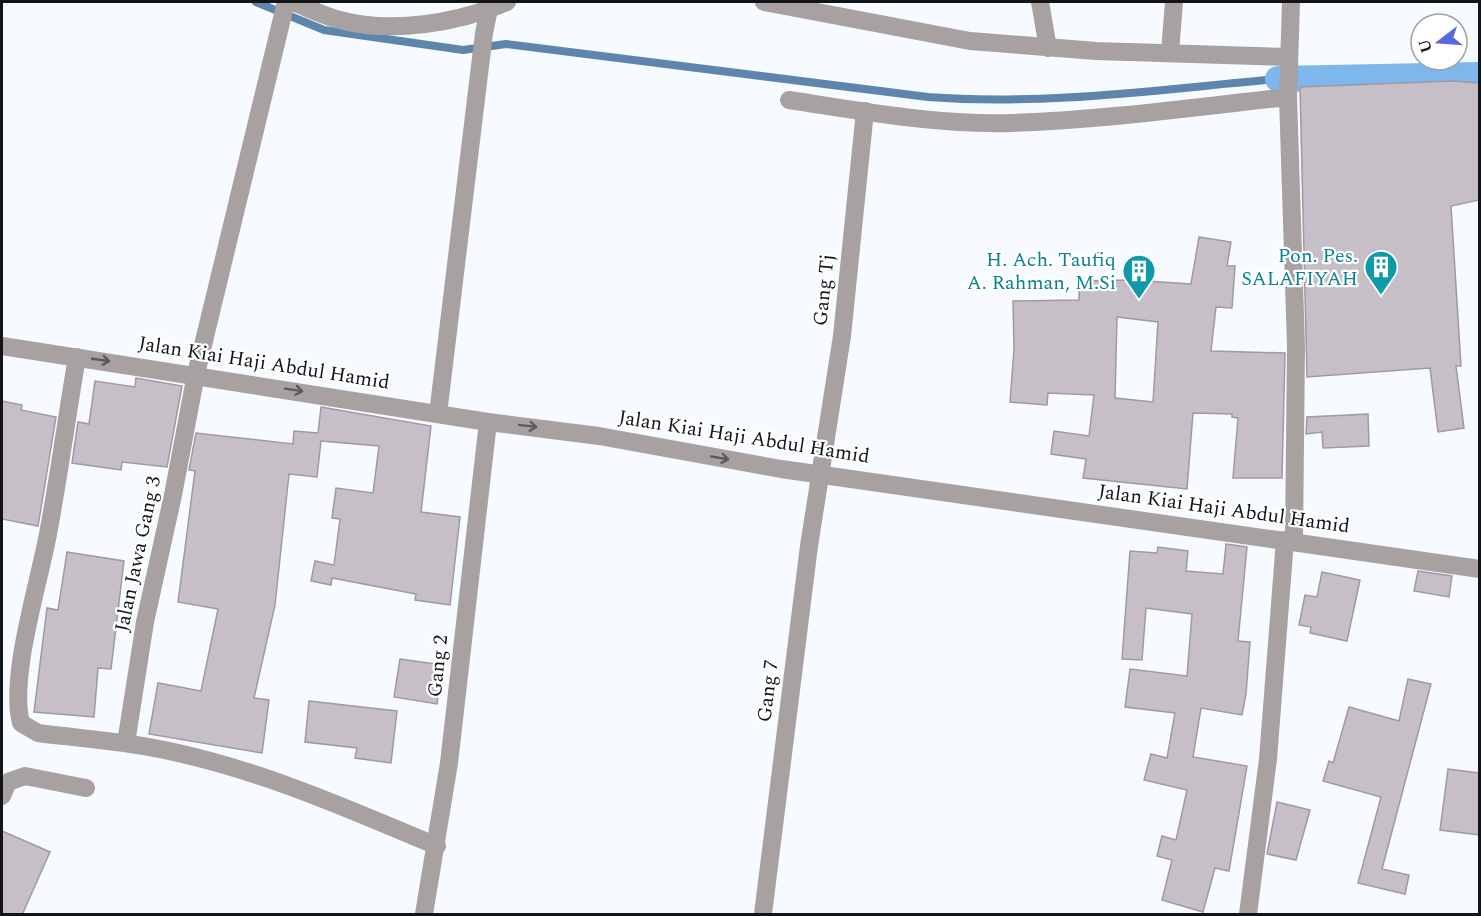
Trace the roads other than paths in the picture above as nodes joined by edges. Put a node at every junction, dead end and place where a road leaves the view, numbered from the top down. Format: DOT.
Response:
graph roads {
  1 [pos="507,2"];
  2 [pos="764,2"];
  3 [pos="1040,2"];
  4 [pos="1174,2"];
  5 [pos="1291,2"];
  6 [pos="288,4"];
  7 [pos="489,9"];
  8 [pos="1048,48"];
  9 [pos="1170,52"];
  10 [pos="1289,58"];
  11 [pos="1288,96"];
  12 [pos="789,100"];
  13 [pos="865,111"];
  14 [pos="2,346"];
  15 [pos="77,357"];
  16 [pos="196,375"];
  17 [pos="438,414"];
  18 [pos="488,422"];
  19 [pos="820,473"];
  20 [pos="1289,541"];
  21 [pos="1479,569"];
  22 [pos="126,743"];
  23 [pos="86,788"];
  24 [pos="2,796"];
  25 [pos="437,846"];
  26 [pos="424,915"];
  27 [pos="763,915"];
  28 [pos="1248,915"];
  1 -- 7 [label="street"];
  2 -- 8 [label="street"];
  3 -- 8 [label="street"];
  4 -- 9 [label="street"];
  5 -- 10 [label="street"];
  6 -- 7 [label="street"];
  6 -- 16 [label="street, Jalan Jawa Gang 3"];
  7 -- 17 [label="street"];
  8 -- 9 [label="street"];
  9 -- 10 [label="street"];
  10 -- 11 [label="street"];
  11 -- 13 [label="street"];
  11 -- 20 [label="street"];
  12 -- 13 [label="street"];
  13 -- 19 [label="street, Gang Tj"];
  14 -- 15 [label="street, Jalan Kiai Haji Abdul Hamid"];
  15 -- 16 [label="street, Jalan Kiai Haji Abdul Hamid, one-way"];
  15 -- 22 [label="street"];
  16 -- 17 [label="street, Jalan Kiai Haji Abdul Hamid, one-way"];
  16 -- 22 [label="street, Jalan Jawa Gang 3"];
  17 -- 18 [label="street, Jalan Kiai Haji Abdul Hamid"];
  18 -- 19 [label="street, Jalan Kiai Haji Abdul Hamid, one-way"];
  18 -- 25 [label="street, Gang 2"];
  19 -- 20 [label="street, Jalan Kiai Haji Abdul Hamid"];
  19 -- 27 [label="street, Gang 7"];
  20 -- 21 [label="street, Jalan Kiai Haji Abdul Hamid"];
  20 -- 28 [label="street"];
  22 -- 25 [label="street"];
  23 -- 24 [label="street"];
  25 -- 26 [label="street, Gang 2"];
}
